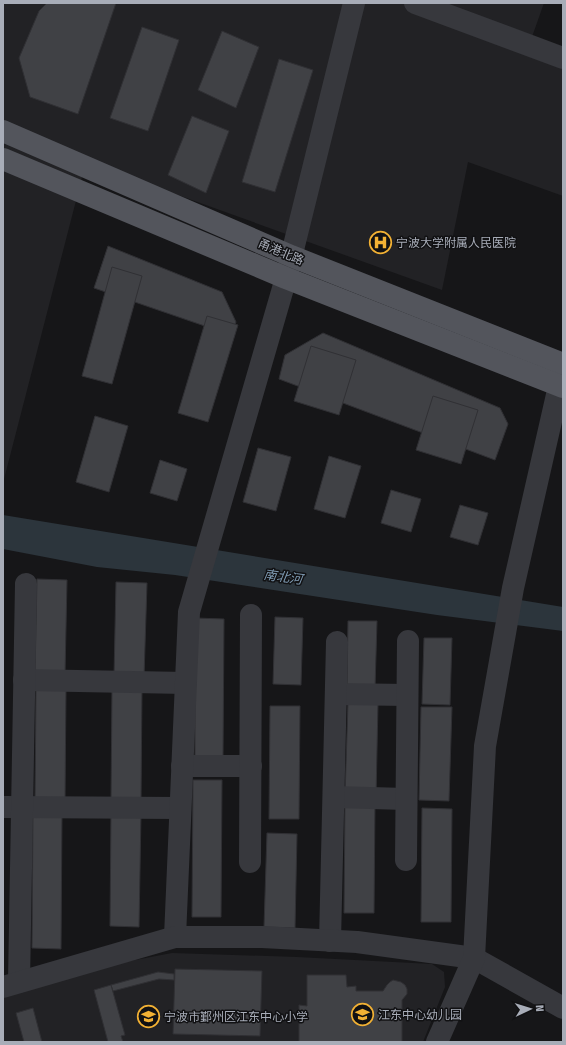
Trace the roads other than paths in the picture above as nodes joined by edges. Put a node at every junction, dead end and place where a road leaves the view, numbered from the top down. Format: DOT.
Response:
graph roads {
  1 [pos="354,3"];
  2 [pos="415,3"];
  3 [pos="563,58"];
  4 [pos="3,132"];
  5 [pos="3,159"];
  6 [pos="291,256"];
  7 [pos="286,278"];
  8 [pos="563,364"];
  9 [pos="561,387"];
  10 [pos="26,584"];
  11 [pos="251,615"];
  12 [pos="408,641"];
  13 [pos="337,642"];
  14 [pos="24,680"];
  15 [pos="186,683"];
  16 [pos="336,694"];
  17 [pos="407,695"];
  18 [pos="182,766"];
  19 [pos="250,766"];
  20 [pos="334,797"];
  21 [pos="406,799"];
  22 [pos="13,807"];
  23 [pos="180,808"];
  24 [pos="406,860"];
  25 [pos="250,862"];
  26 [pos="175,937"];
  27 [pos="330,941"];
  28 [pos="474,958"];
  29 [pos="11,985"];
  30 [pos="563,1008"];
  31 [pos="437,1042"];
  1 -- 6 [label="street"];
  2 -- 3 [label="street"];
  4 -- 6 [label="main road, 甬港北路"];
  5 -- 7 [label="main road, 甬港北路"];
  6 -- 7 [label="street"];
  6 -- 8 [label="main road, 甬港北路"];
  7 -- 9 [label="main road, 甬港北路"];
  7 -- 15 [label="street"];
  8 -- 9 [label="street"];
  9 -- 28 [label="street"];
  10 -- 14 [label="street"];
  11 -- 19 [label="street"];
  12 -- 17 [label="street"];
  13 -- 16 [label="street"];
  14 -- 15 [label="street"];
  14 -- 22 [label="street"];
  15 -- 18 [label="street"];
  16 -- 17 [label="street"];
  16 -- 20 [label="street"];
  17 -- 21 [label="street"];
  18 -- 19 [label="street"];
  18 -- 23 [label="street"];
  19 -- 25 [label="street"];
  20 -- 21 [label="street"];
  20 -- 27 [label="street"];
  21 -- 24 [label="street"];
  22 -- 23 [label="street"];
  22 -- 29 [label="street"];
  23 -- 26 [label="street"];
  26 -- 27 [label="street"];
  26 -- 29 [label="street"];
  27 -- 28 [label="street"];
  28 -- 30 [label="street"];
  28 -- 31 [label="street"];
}
